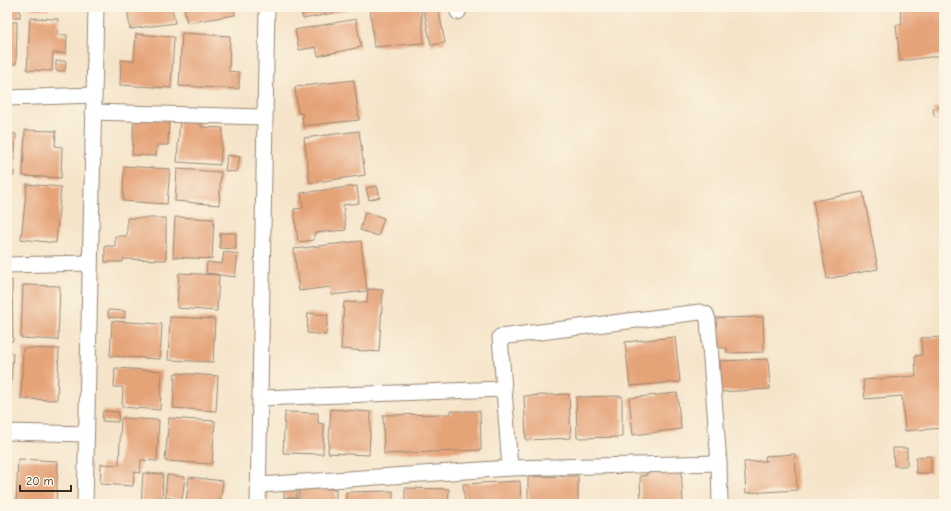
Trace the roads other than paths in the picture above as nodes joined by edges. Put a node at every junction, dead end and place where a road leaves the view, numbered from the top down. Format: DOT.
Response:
graph roads {
  1 [pos="96,7"];
  2 [pos="267,7"];
  3 [pos="94,95"];
  4 [pos="7,98"];
  5 [pos="93,112"];
  6 [pos="265,117"];
  7 [pos="90,263"];
  8 [pos="7,265"];
  9 [pos="503,389"];
  10 [pos="260,398"];
  11 [pos="7,432"];
  12 [pos="86,434"];
  13 [pos="719,463"];
  14 [pos="510,468"];
  15 [pos="259,485"];
  16 [pos="85,504"];
  17 [pos="258,504"];
  18 [pos="720,504"];
  1 -- 3 [label="street"];
  2 -- 6 [label="street"];
  3 -- 4 [label="street"];
  3 -- 5 [label="street"];
  5 -- 6 [label="street"];
  5 -- 7 [label="street"];
  6 -- 10 [label="street"];
  7 -- 8 [label="street"];
  7 -- 12 [label="street"];
  9 -- 10 [label="street"];
  9 -- 13 [label="street"];
  9 -- 14 [label="street"];
  10 -- 15 [label="street"];
  11 -- 12 [label="street"];
  12 -- 16 [label="street"];
  13 -- 14 [label="street"];
  13 -- 18 [label="street"];
  14 -- 15 [label="street"];
  15 -- 17 [label="street"];
}
